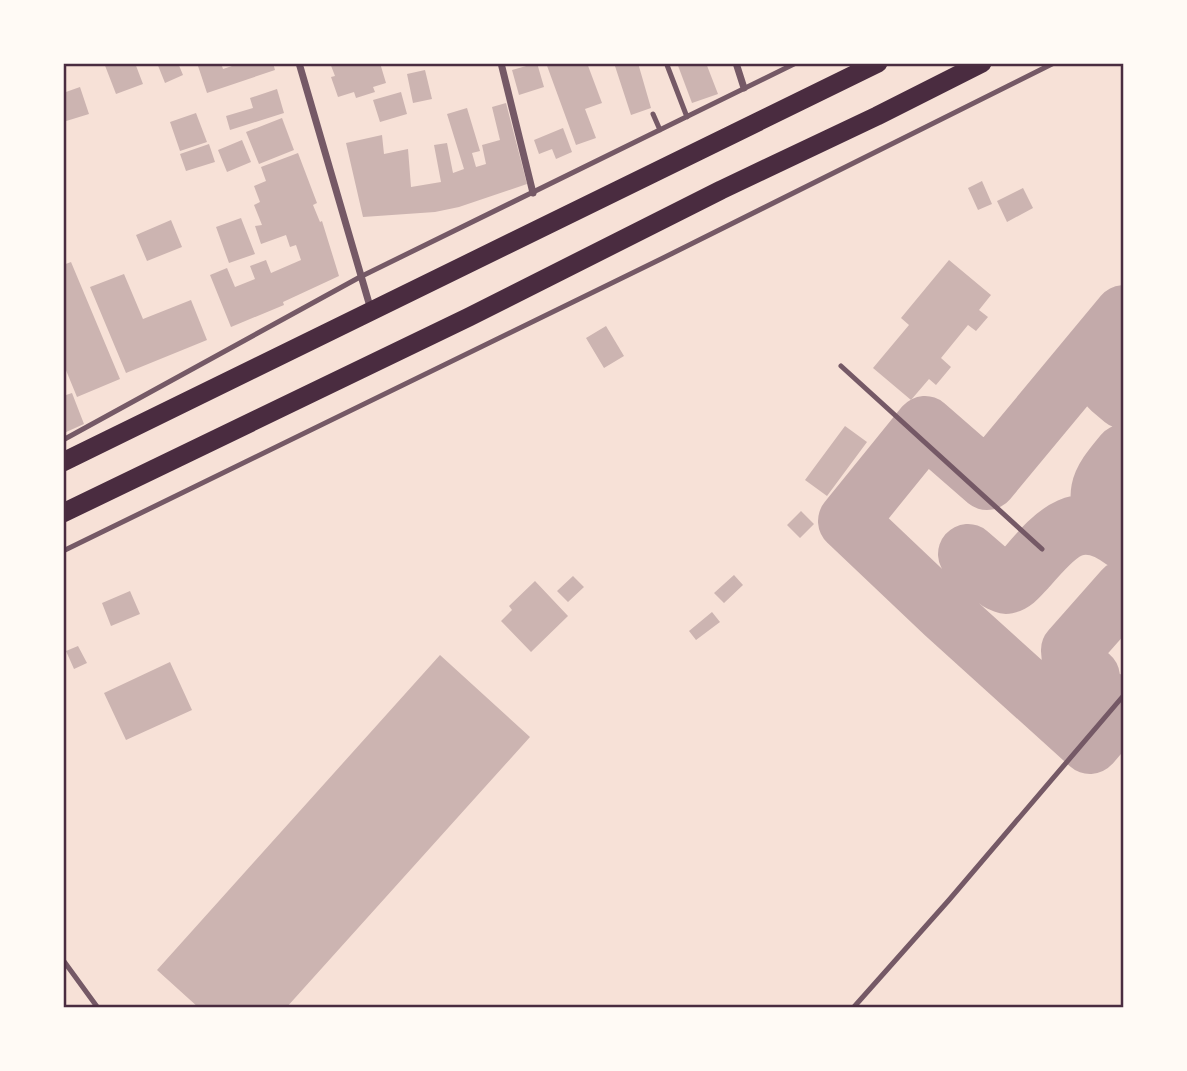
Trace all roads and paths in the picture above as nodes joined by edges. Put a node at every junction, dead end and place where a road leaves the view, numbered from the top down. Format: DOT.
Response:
graph roads {
  1 [pos="299,63"];
  2 [pos="500,63"];
  3 [pos="736,63"];
  4 [pos="796,63"];
  5 [pos="878,63"];
  6 [pos="982,63"];
  7 [pos="1054,63"];
  8 [pos="667,65"];
  9 [pos="744,88"];
  10 [pos="653,114"];
  11 [pos="687,117"];
  12 [pos="660,130"];
  13 [pos="533,193"];
  14 [pos="360,277"];
  15 [pos="371,310"];
  16 [pos="841,366"];
  17 [pos="868,376"];
  18 [pos="862,385"];
  19 [pos="63,440"];
  20 [pos="63,462"];
  21 [pos="63,513"];
  22 [pos="1042,549"];
  23 [pos="63,551"];
  24 [pos="1124,695"];
  25 [pos="63,960"];
  26 [pos="98,1008"];
  27 [pos="853,1008"];
  1 -- 14 [label="street"];
  2 -- 13 [label="street"];
  3 -- 9 [label="street"];
  4 -- 9 [label="lane"];
  5 -- 15 [label="highway"];
  6 -- 21 [label="highway"];
  7 -- 23 [label="lane"];
  8 -- 11 [label="lane"];
  9 -- 11 [label="lane"];
  10 -- 12 [label="lane"];
  11 -- 12 [label="lane"];
  12 -- 13 [label="lane"];
  13 -- 14 [label="lane"];
  14 -- 15 [label="street"];
  14 -- 19 [label="lane"];
  15 -- 20 [label="highway"];
  16 -- 18 [label="lane"];
  17 -- 18 [label="lane"];
  18 -- 22 [label="lane"];
  24 -- 27 [label="lane"];
  25 -- 26 [label="lane"];
}
